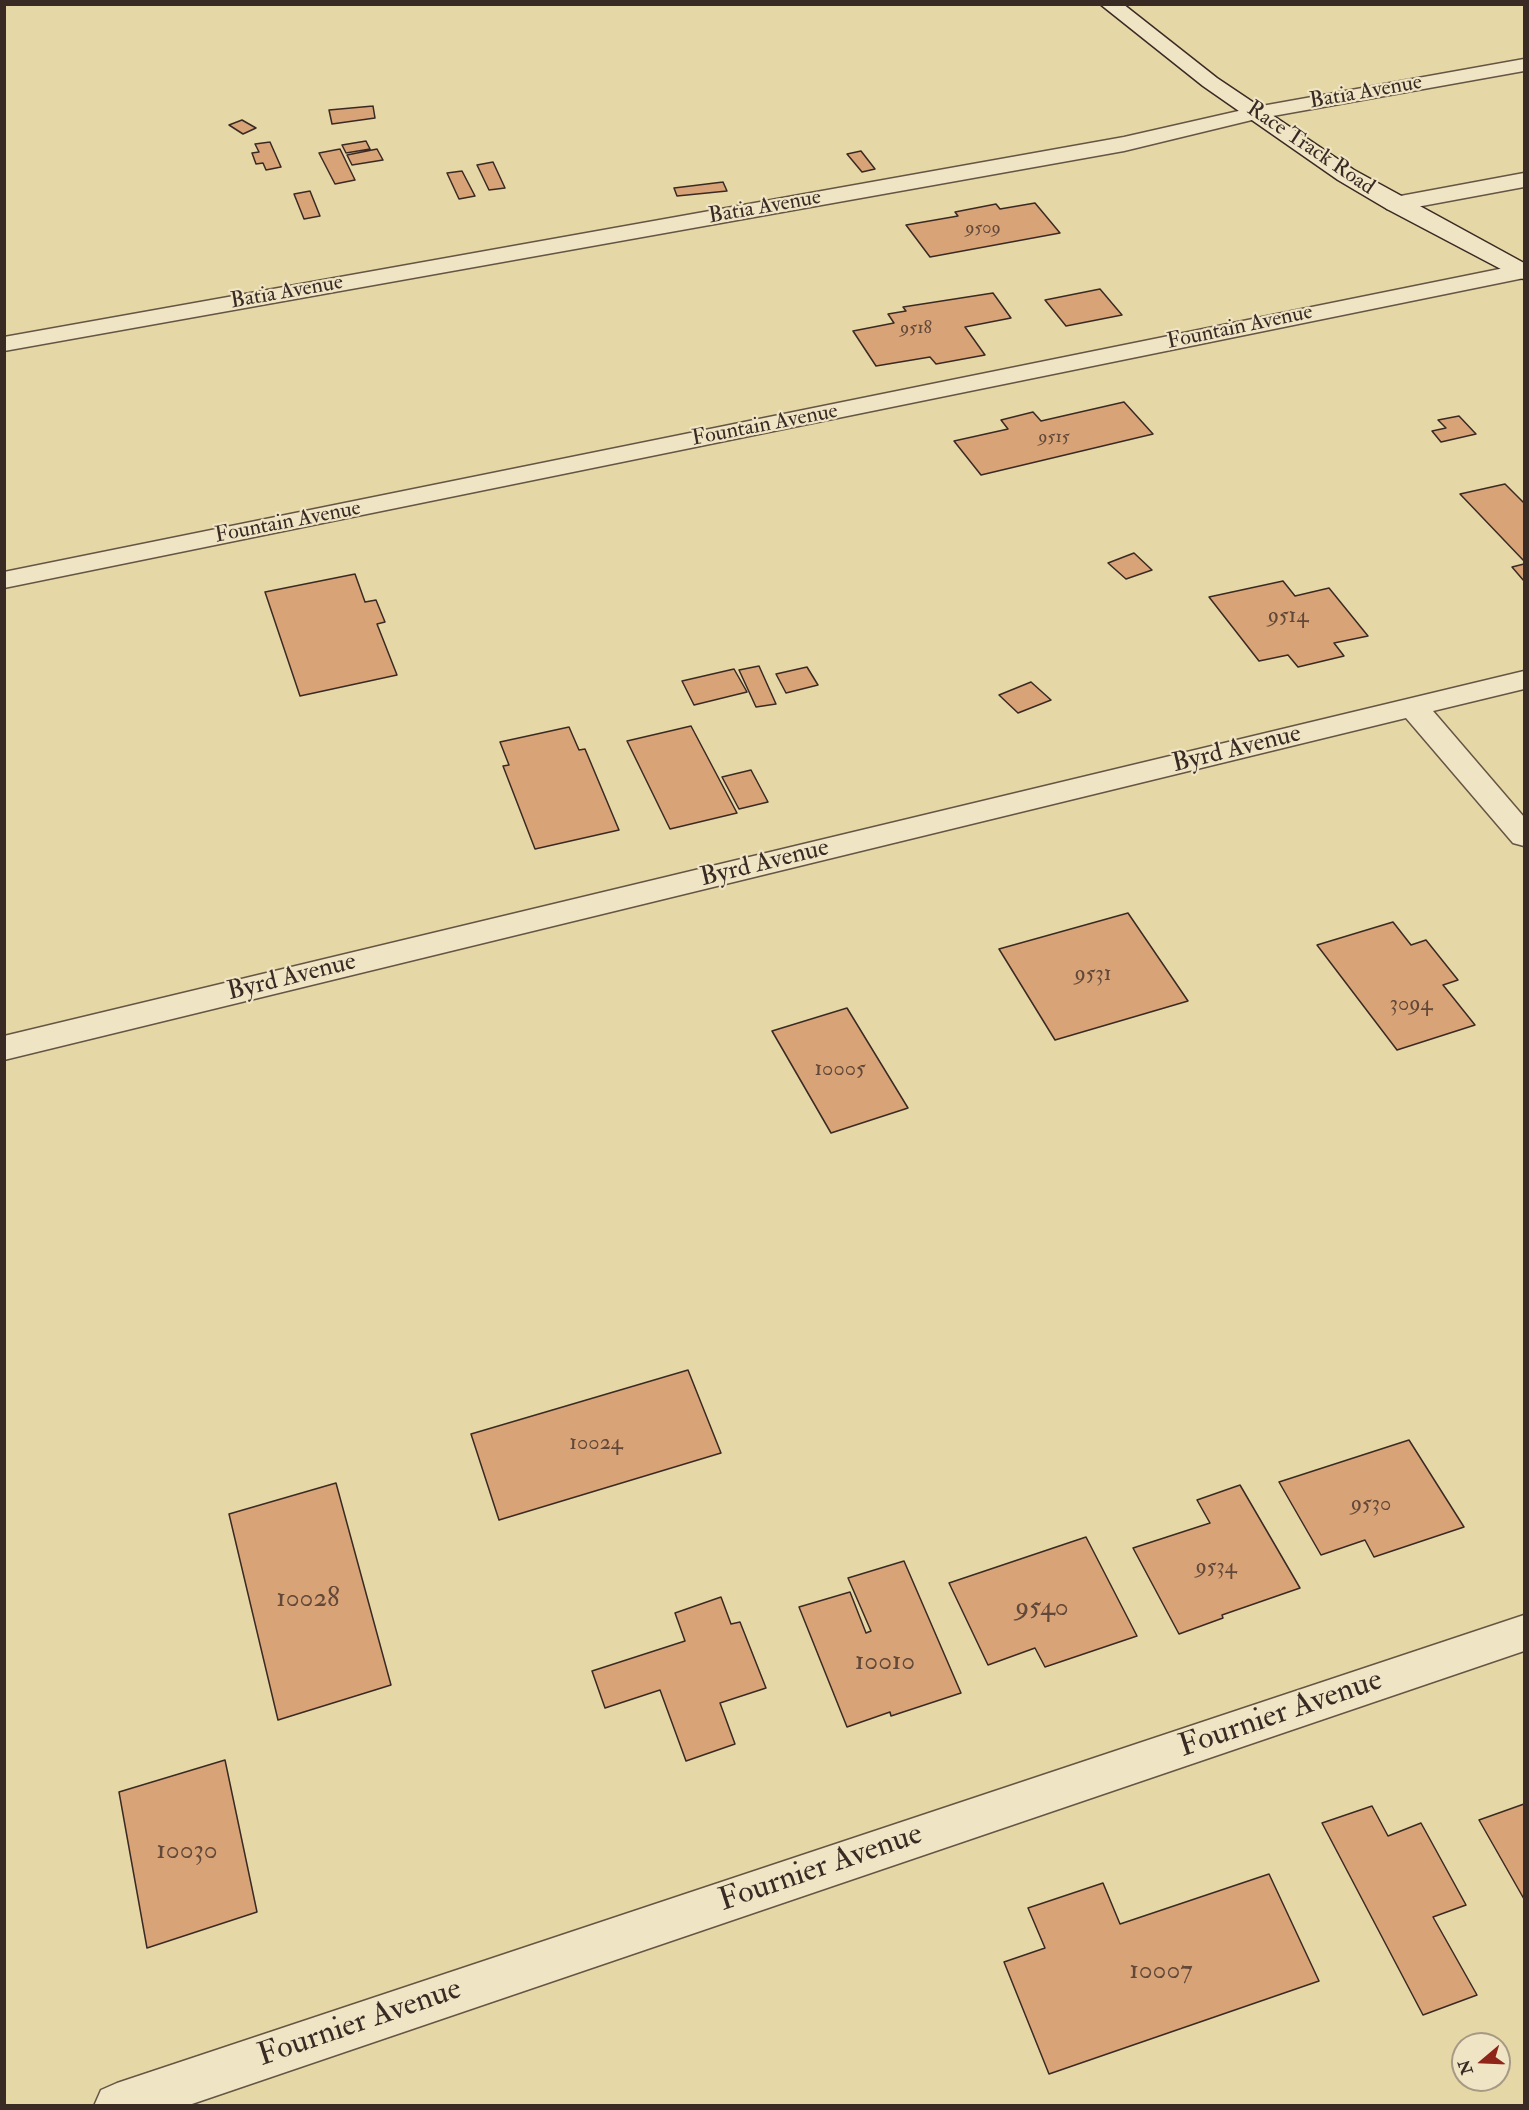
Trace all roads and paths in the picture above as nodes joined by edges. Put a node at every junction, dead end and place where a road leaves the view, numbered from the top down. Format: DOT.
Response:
graph roads {
  1 [pos="1110,4"];
  2 [pos="1524,64"];
  3 [pos="1256,113"];
  4 [pos="1524,180"];
  5 [pos="1395,204"];
  6 [pos="1524,272"];
  7 [pos="4,344"];
  8 [pos="4,580"];
  9 [pos="1524,680"];
  10 [pos="1413,707"];
  11 [pos="1524,836"];
  12 [pos="4,1048"];
  13 [pos="1524,1633"];
  14 [pos="117,2106"];
  1 -- 3 [label="street, Race Track Road"];
  2 -- 3 [label="street, Batia Avenue"];
  3 -- 5 [label="street, Race Track Road"];
  3 -- 7 [label="street, Batia Avenue"];
  4 -- 5 [label="street"];
  5 -- 6 [label="street, Race Track Road"];
  6 -- 8 [label="street, Fountain Avenue"];
  9 -- 10 [label="street, Byrd Avenue"];
  10 -- 11 [label="street"];
  10 -- 12 [label="street, Byrd Avenue"];
  13 -- 14 [label="street, Fournier Avenue"];
}
